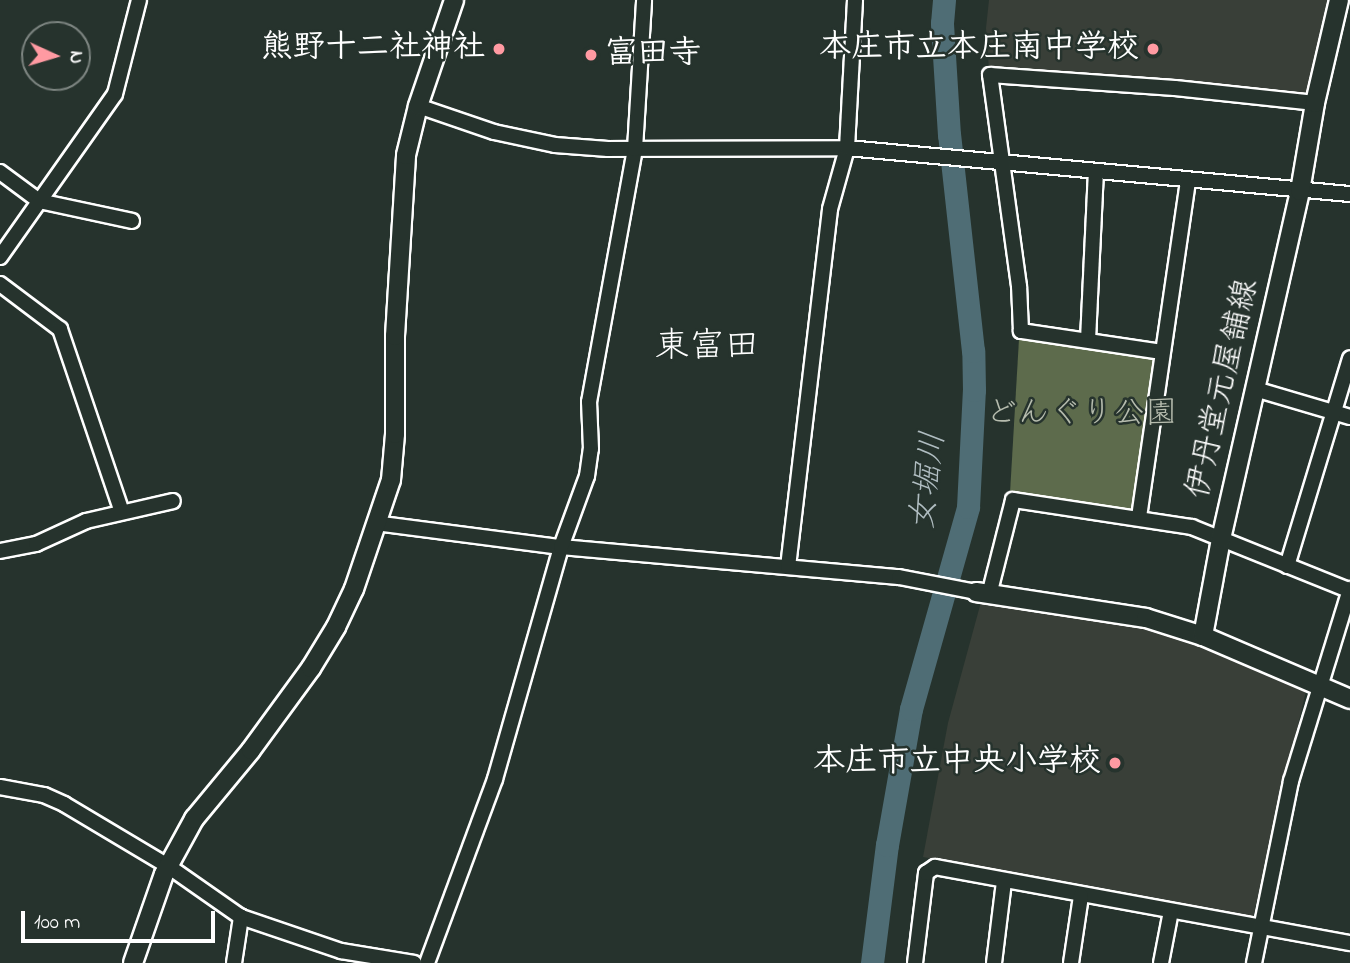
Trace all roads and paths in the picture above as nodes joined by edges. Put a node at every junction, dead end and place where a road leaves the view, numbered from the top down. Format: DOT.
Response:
graph roads {
  1 [pos="139,0"];
  2 [pos="454,0"];
  3 [pos="644,0"];
  4 [pos="855,0"];
  5 [pos="1339,0"];
  6 [pos="1315,103"];
  7 [pos="418,106"];
  8 [pos="847,148"];
  9 [pos="635,149"];
  10 [pos="1002,164"];
  11 [pos="0,172"];
  12 [pos="1096,173"];
  13 [pos="1188,181"];
  14 [pos="1300,191"];
  15 [pos="1350,194"];
  16 [pos="39,201"];
  17 [pos="132,221"];
  18 [pos="0,257"];
  19 [pos="0,284"];
  20 [pos="1088,340"];
  21 [pos="1162,352"];
  22 [pos="1350,358"];
  23 [pos="1255,389"];
  24 [pos="1334,412"];
  25 [pos="1350,417"];
  26 [pos="173,501"];
  27 [pos="122,512"];
  28 [pos="1139,517"];
  29 [pos="375,523"];
  30 [pos="1221,539"];
  31 [pos="561,547"];
  32 [pos="0,551"];
  33 [pos="1286,566"];
  34 [pos="788,567"];
  35 [pos="1350,590"];
  36 [pos="982,593"];
  37 [pos="1203,636"];
  38 [pos="1318,685"];
  39 [pos="1350,699"];
  40 [pos="0,787"];
  41 [pos="168,866"];
  42 [pos="1004,881"];
  43 [pos="1081,896"];
  44 [pos="1171,911"];
  45 [pos="241,917"];
  46 [pos="1262,926"];
  47 [pos="1350,943"];
  48 [pos="339,957"];
  49 [pos="133,963"];
  50 [pos="234,963"];
  51 [pos="414,963"];
  52 [pos="427,963"];
  53 [pos="915,963"];
  54 [pos="994,963"];
  55 [pos="1071,963"];
  56 [pos="1161,963"];
  57 [pos="1254,963"];
  1 -- 16 [label="street"];
  2 -- 7 [label="street"];
  3 -- 9 [label="street"];
  4 -- 8 [label="street"];
  5 -- 6 [label="street, 伊丹堂元屋舗線"];
  6 -- 10 [label="street"];
  6 -- 14 [label="street, 伊丹堂元屋舗線"];
  7 -- 9 [label="street"];
  7 -- 29 [label="street"];
  8 -- 9 [label="street"];
  8 -- 10 [label="street"];
  8 -- 34 [label="street"];
  9 -- 31 [label="street"];
  10 -- 12 [label="street"];
  10 -- 20 [label="street"];
  11 -- 16 [label="street"];
  12 -- 13 [label="street"];
  12 -- 20 [label="street"];
  13 -- 14 [label="street"];
  13 -- 21 [label="street"];
  14 -- 15 [label="street"];
  14 -- 23 [label="street, 伊丹堂元屋舗線"];
  16 -- 17 [label="street"];
  16 -- 18 [label="street"];
  19 -- 27 [label="street"];
  20 -- 21 [label="street"];
  21 -- 28 [label="street"];
  22 -- 24 [label="street"];
  23 -- 24 [label="street"];
  23 -- 30 [label="street, 伊丹堂元屋舗線"];
  24 -- 25 [label="street"];
  24 -- 33 [label="street"];
  26 -- 27 [label="street"];
  27 -- 32 [label="street"];
  28 -- 30 [label="street"];
  28 -- 36 [label="street"];
  29 -- 31 [label="street"];
  29 -- 41 [label="street"];
  30 -- 33 [label="street"];
  30 -- 37 [label="street, 伊丹堂元屋舗線"];
  31 -- 34 [label="street"];
  31 -- 52 [label="street"];
  33 -- 35 [label="street"];
  34 -- 36 [label="street"];
  35 -- 38 [label="street"];
  36 -- 37 [label="street"];
  37 -- 38 [label="street"];
  38 -- 39 [label="street"];
  38 -- 46 [label="street"];
  40 -- 41 [label="street"];
  41 -- 45 [label="street"];
  41 -- 49 [label="street"];
  42 -- 43 [label="street"];
  42 -- 53 [label="street"];
  42 -- 54 [label="street"];
  43 -- 44 [label="street"];
  43 -- 55 [label="street"];
  44 -- 46 [label="street"];
  44 -- 56 [label="street"];
  45 -- 48 [label="street"];
  45 -- 50 [label="street"];
  46 -- 47 [label="street"];
  46 -- 57 [label="street"];
  48 -- 51 [label="street"];
}
